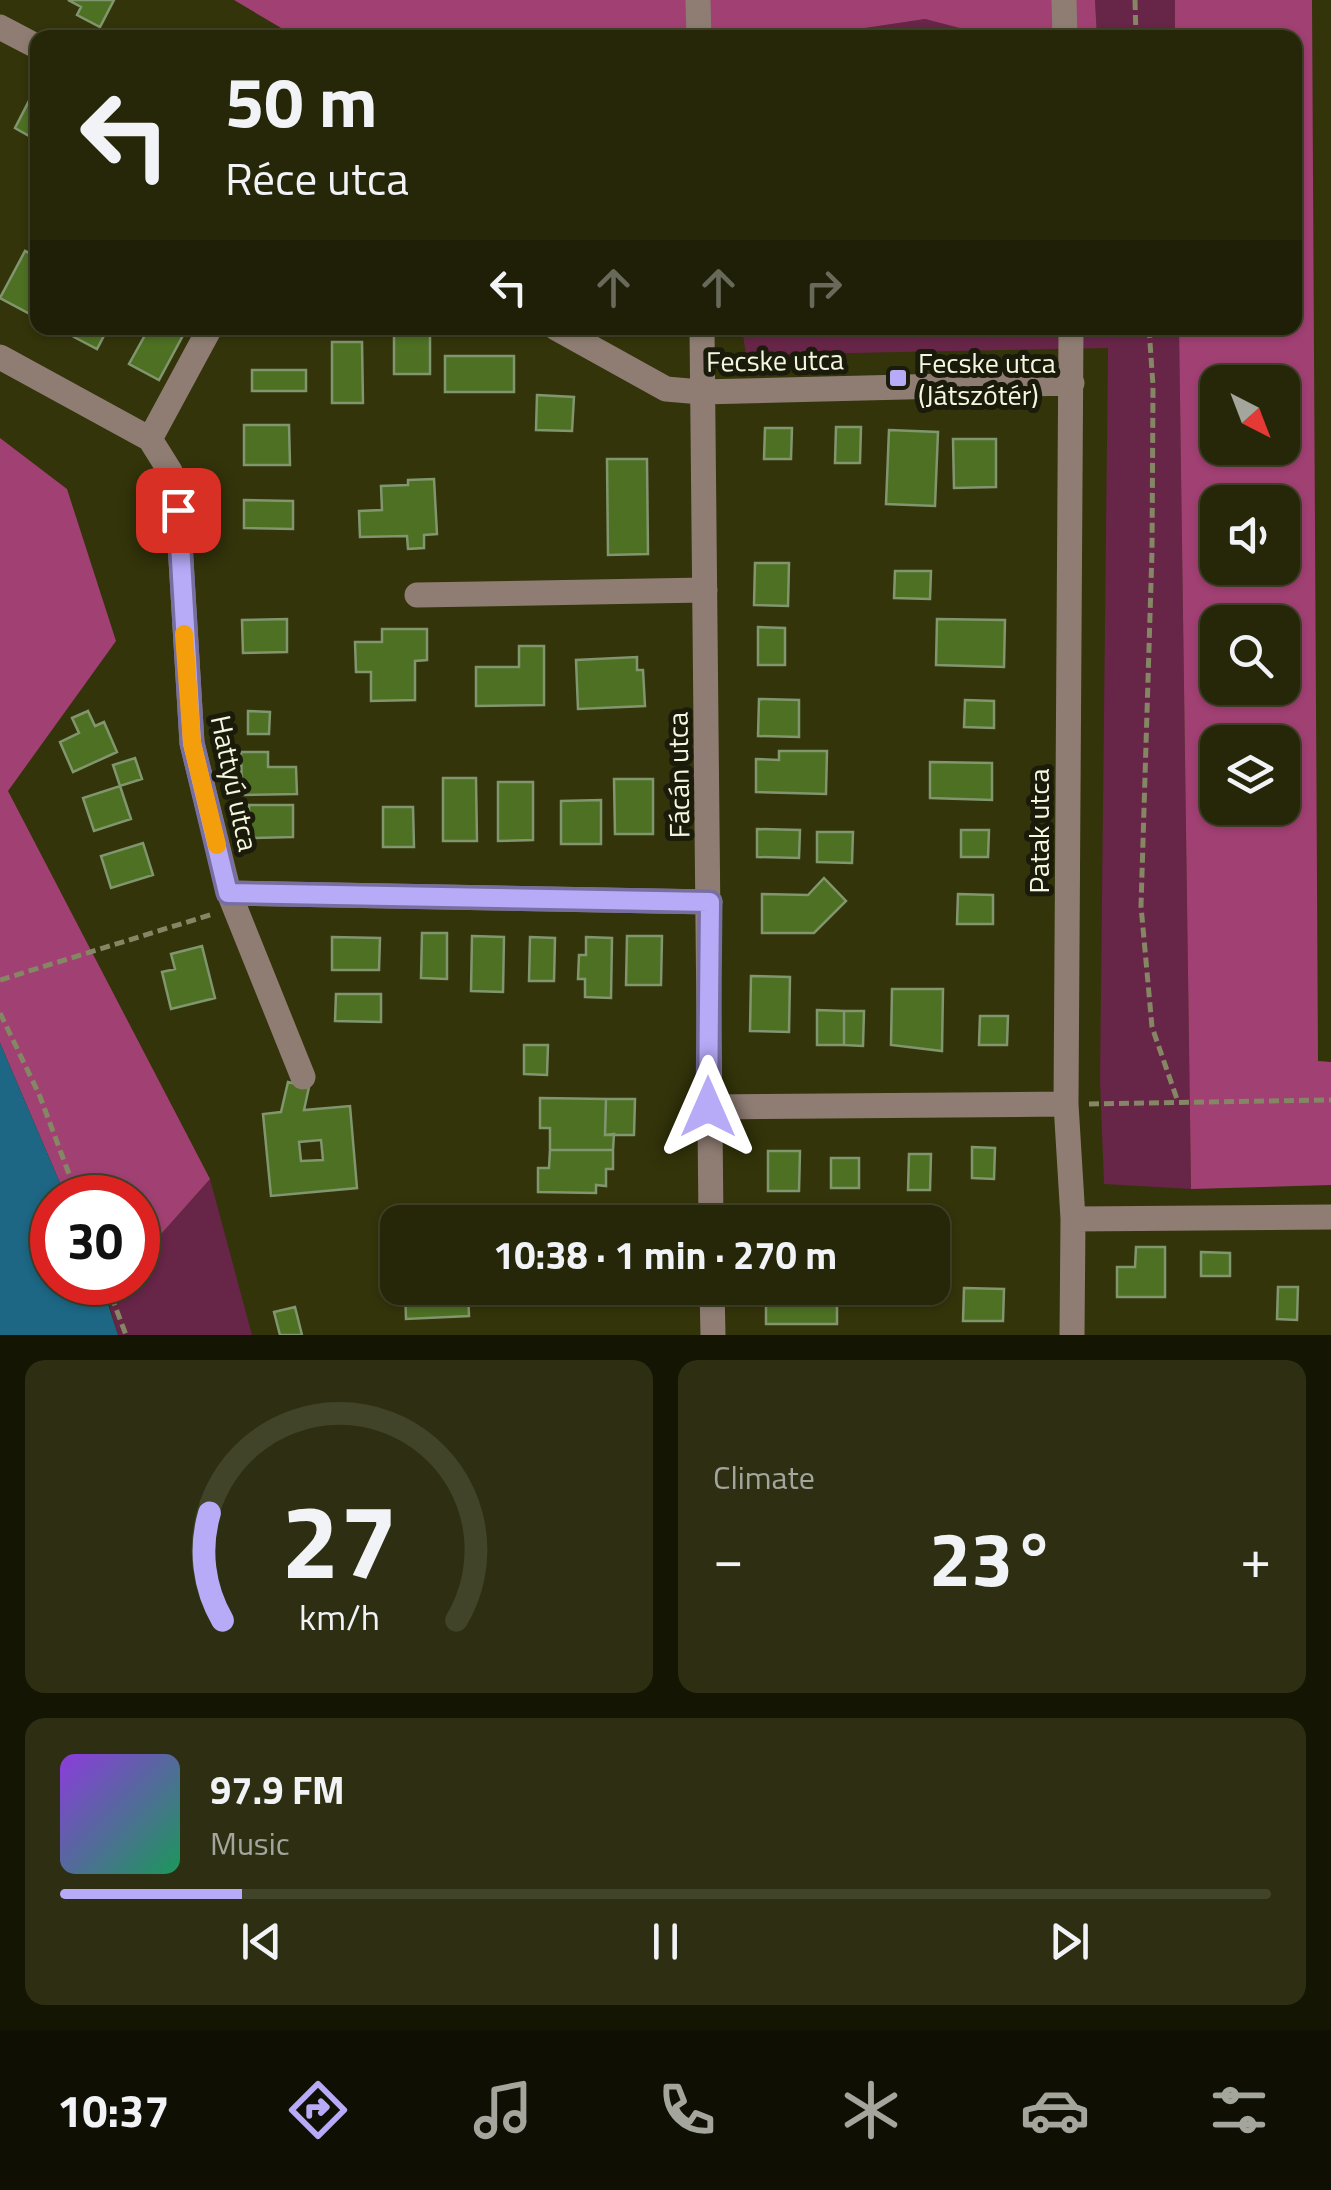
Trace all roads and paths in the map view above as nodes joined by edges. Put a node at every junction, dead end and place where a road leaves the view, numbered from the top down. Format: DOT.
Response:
graph roads {
  1 [pos="698,0"];
  2 [pos="1064,0"];
  3 [pos="1135,0"];
  4 [pos="0,27"];
  5 [pos="698,30"];
  6 [pos="1064,30"];
  7 [pos="1136,30"];
  8 [pos="30,43"];
  9 [pos="206,335"];
  10 [pos="569,335"];
  11 [pos="702,335"];
  12 [pos="1071,335"];
  13 [pos="1149,335"];
  14 [pos="0,357"];
  15 [pos="1072,384"];
  16 [pos="701,392"];
  17 [pos="150,439"];
  18 [pos="705,590"];
  19 [pos="417,595"];
  20 [pos="232,901"];
  21 [pos="710,902"];
  22 [pos="0,980"];
  23 [pos="0,1013"];
  24 [pos="303,1077"];
  25 [pos="1331,1100"];
  26 [pos="1178,1102"];
  27 [pos="1066,1104"];
  28 [pos="708,1107"];
  29 [pos="69,1175"];
  30 [pos="710,1205"];
  31 [pos="1331,1218"];
  32 [pos="1073,1219"];
  33 [pos="115,1305"];
  34 [pos="712,1305"];
  35 [pos="126,1335"];
  36 [pos="713,1335"];
  37 [pos="1072,1335"];
  1 -- 5 [label="street"];
  2 -- 6 [label="street"];
  3 -- 7 [label="path"];
  4 -- 8 [label="street"];
  9 -- 17 [label="street"];
  10 -- 16 [label="street, Fecske utca"];
  11 -- 16 [label="street, Fácán utca"];
  12 -- 15 [label="street, Patak utca"];
  13 -- 26 [label="path"];
  14 -- 17 [label="street"];
  15 -- 16 [label="street, Fecske utca"];
  15 -- 27 [label="street, Patak utca"];
  16 -- 18 [label="street, Fácán utca"];
  17 -- 20 [label="street, Hattyú utca"];
  18 -- 19 [label="street"];
  18 -- 21 [label="street, Fácán utca"];
  20 -- 21 [label="street"];
  20 -- 22 [label="path"];
  20 -- 24 [label="street, Hattyú utca"];
  21 -- 28 [label="street, Fácán utca"];
  23 -- 29 [label="path"];
  25 -- 26 [label="path"];
  26 -- 27 [label="path"];
  27 -- 28 [label="street"];
  27 -- 32 [label="street, Patak utca"];
  28 -- 30 [label="street, Fácán utca"];
  31 -- 32 [label="street"];
  32 -- 37 [label="street, Patak utca"];
  33 -- 35 [label="path"];
  34 -- 36 [label="street"];
}
